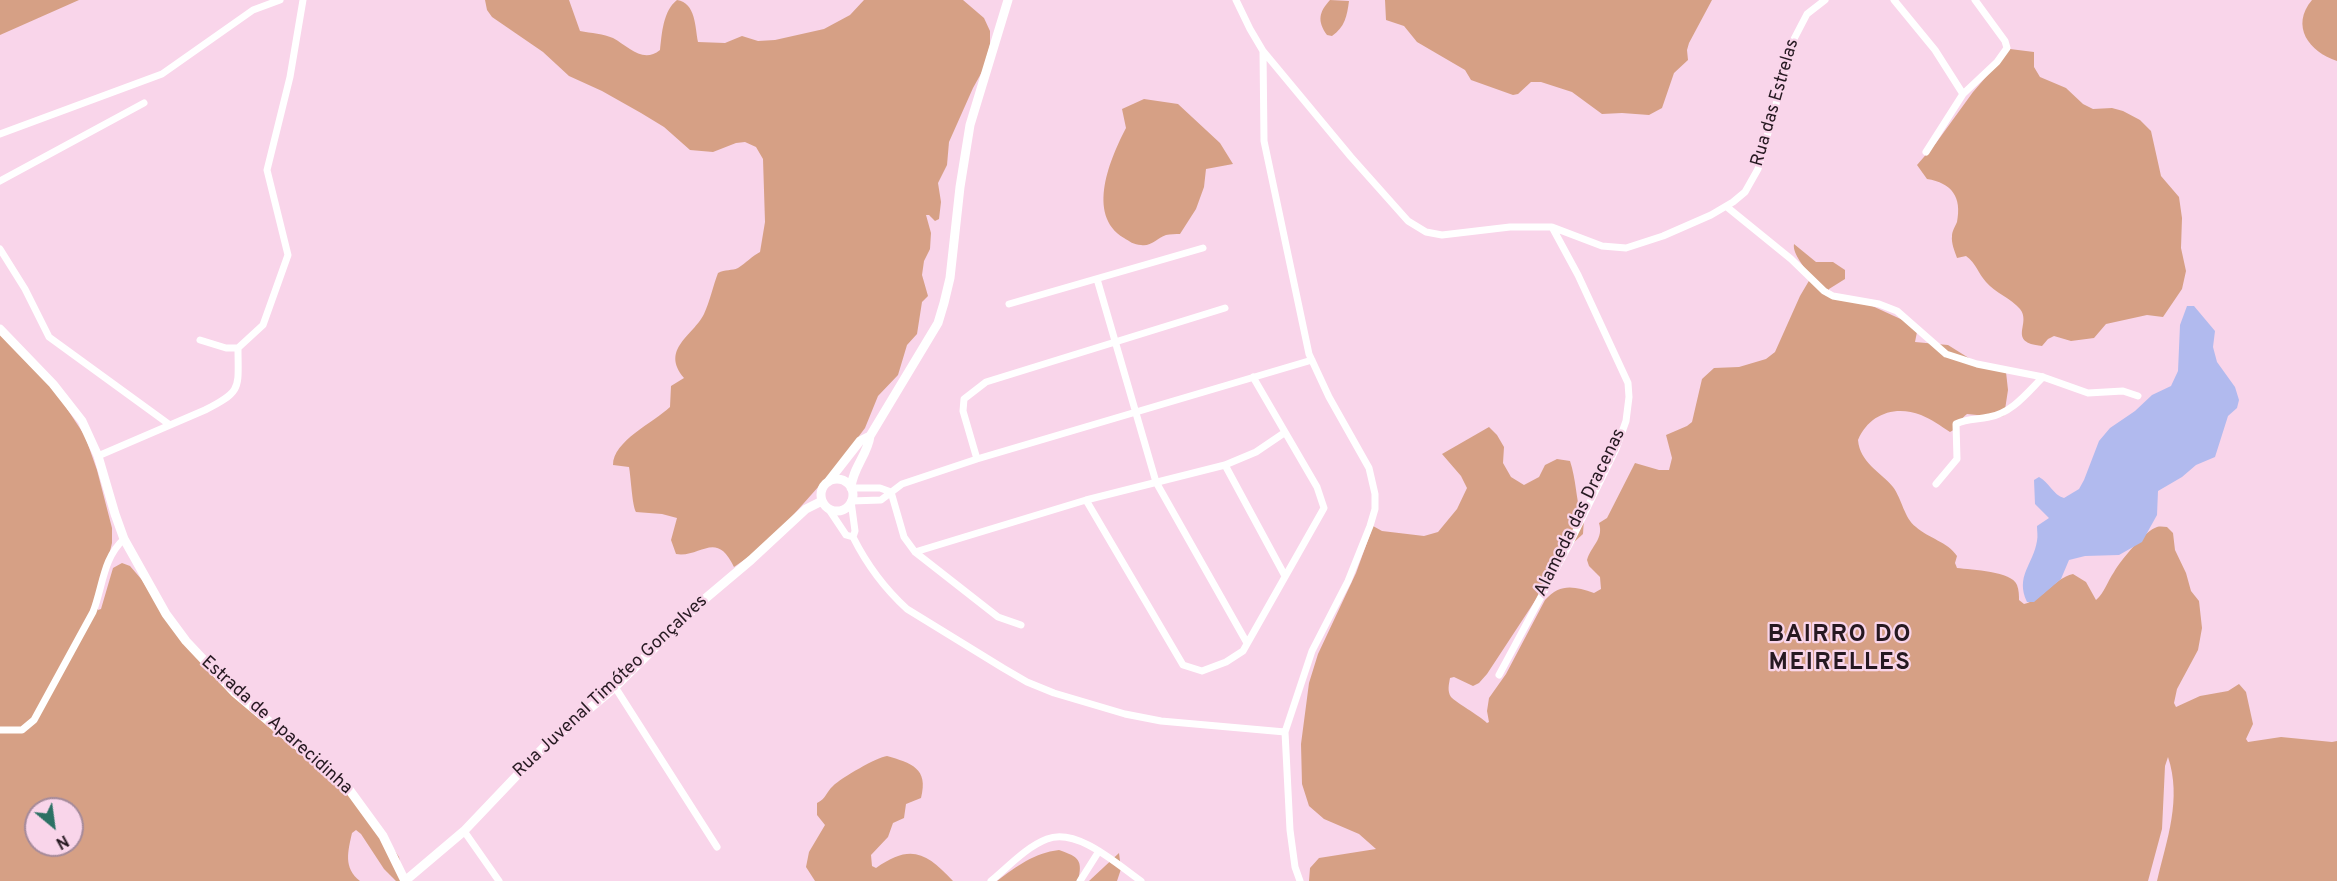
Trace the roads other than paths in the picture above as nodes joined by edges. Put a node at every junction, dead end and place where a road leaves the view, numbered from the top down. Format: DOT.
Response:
graph roads {
  1 [pos="280,0"];
  2 [pos="303,0"];
  3 [pos="1008,0"];
  4 [pos="1236,0"];
  5 [pos="1825,0"];
  6 [pos="1894,0"];
  7 [pos="1975,0"];
  8 [pos="1813,3"];
  9 [pos="1263,51"];
  10 [pos="1963,94"];
  11 [pos="144,103"];
  12 [pos="0,134"];
  13 [pos="1926,152"];
  14 [pos="0,182"];
  15 [pos="1726,207"];
  16 [pos="1552,227"];
  17 [pos="1203,248"];
  18 [pos="0,249"];
  19 [pos="1097,279"];
  20 [pos="1009,304"];
  21 [pos="1225,308"];
  22 [pos="0,329"];
  23 [pos="200,340"];
  24 [pos="1116,342"];
  25 [pos="238,348"];
  26 [pos="1312,360"];
  27 [pos="1253,377"];
  28 [pos="2043,377"];
  29 [pos="2138,396"];
  30 [pos="1136,412"];
  31 [pos="170,425"];
  32 [pos="1284,433"];
  33 [pos="870,435"];
  34 [pos="98,456"];
  35 [pos="977,459"];
  36 [pos="1225,465"];
  37 [pos="828,482"];
  38 [pos="1156,482"];
  39 [pos="1936,484"];
  40 [pos="851,488"];
  41 [pos="891,492"];
  42 [pos="1086,500"];
  43 [pos="851,501"];
  44 [pos="825,505"];
  45 [pos="853,537"];
  46 [pos="124,539"];
  47 [pos="915,552"];
  48 [pos="1285,576"];
  49 [pos="1021,625"];
  50 [pos="1247,644"];
  51 [pos="1500,675"];
  52 [pos="615,687"];
  53 [pos="0,730"];
  54 [pos="1285,732"];
  55 [pos="464,831"];
  56 [pos="717,847"];
  57 [pos="1099,851"];
  58 [pos="405,881"];
  59 [pos="498,881"];
  60 [pos="991,881"];
  61 [pos="1080,881"];
  62 [pos="1141,881"];
  63 [pos="1300,881"];
  1 -- 12 [label="street"];
  2 -- 25 [label="street"];
  3 -- 33 [label="street"];
  4 -- 9 [label="street"];
  5 -- 8 [label="street, Rua das Estrelas"];
  6 -- 10 [label="street"];
  7 -- 10 [label="street"];
  8 -- 15 [label="street, Rua das Estrelas"];
  9 -- 16 [label="street"];
  9 -- 26 [label="street"];
  10 -- 13 [label="street"];
  11 -- 14 [label="street"];
  15 -- 16 [label="street"];
  15 -- 28 [label="street"];
  16 -- 51 [label="street, Alameda das Dracenas"];
  17 -- 19 [label="street"];
  18 -- 31 [label="street"];
  19 -- 20 [label="street"];
  19 -- 24 [label="street"];
  21 -- 24 [label="street"];
  22 -- 34 [label="street, Estrada de Aparecidinha"];
  23 -- 25 [label="street"];
  24 -- 30 [label="street"];
  24 -- 35 [label="street"];
  25 -- 31 [label="street"];
  26 -- 27 [label="street"];
  26 -- 54 [label="street"];
  27 -- 30 [label="street"];
  27 -- 32 [label="street"];
  28 -- 29 [label="street"];
  28 -- 39 [label="street"];
  30 -- 35 [label="street"];
  30 -- 38 [label="street"];
  31 -- 34 [label="street"];
  32 -- 36 [label="street"];
  32 -- 48 [label="street"];
  33 -- 37 [label="street"];
  33 -- 40 [label="street"];
  34 -- 46 [label="street, Estrada de Aparecidinha"];
  35 -- 41 [label="street"];
  36 -- 38 [label="street"];
  36 -- 48 [label="street"];
  37 -- 40 [label="street"];
  37 -- 44 [label="street"];
  38 -- 42 [label="street"];
  38 -- 50 [label="street"];
  40 -- 41 [label="street"];
  40 -- 43 [label="street"];
  41 -- 43 [label="street"];
  41 -- 47 [label="street"];
  42 -- 47 [label="street"];
  42 -- 50 [label="street"];
  43 -- 44 [label="street"];
  43 -- 45 [label="street"];
  44 -- 45 [label="street"];
  44 -- 52 [label="street, Rua Juvenal Timóteo Gonçalves"];
  45 -- 54 [label="street"];
  46 -- 53 [label="street"];
  46 -- 58 [label="street, Estrada de Aparecidinha"];
  47 -- 49 [label="street"];
  48 -- 50 [label="street"];
  52 -- 55 [label="street, Rua Juvenal Timóteo Gonçalves"];
  52 -- 56 [label="street"];
  54 -- 63 [label="street"];
  55 -- 58 [label="street, Rua Juvenal Timóteo Gonçalves"];
  55 -- 59 [label="street"];
  57 -- 60 [label="street"];
  57 -- 61 [label="street"];
  57 -- 62 [label="street"];
}
